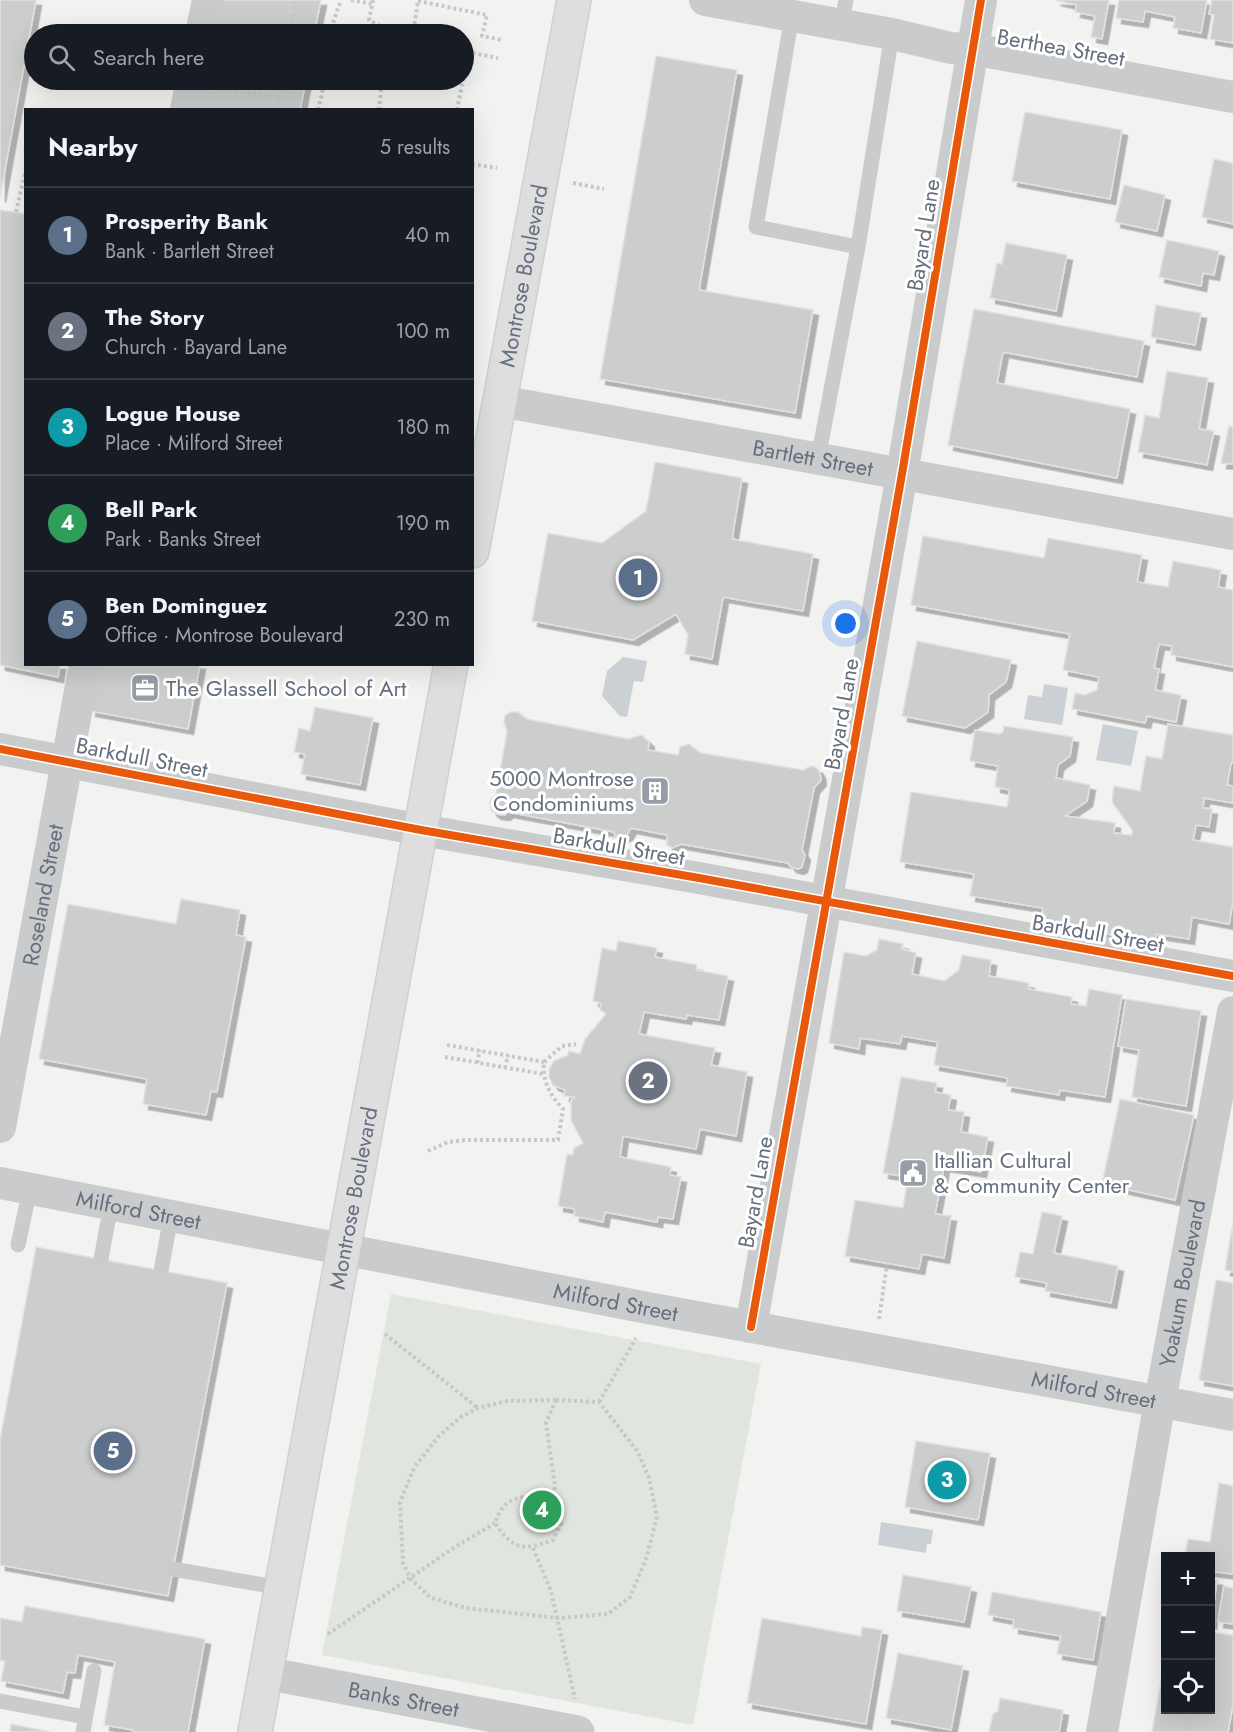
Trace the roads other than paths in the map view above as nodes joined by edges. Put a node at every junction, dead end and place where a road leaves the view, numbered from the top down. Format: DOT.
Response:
graph roads {
  1 [pos="208,0"];
  2 [pos="574,0"];
  3 [pos="705,0"];
  4 [pos="981,0"];
  5 [pos="843,12"];
  6 [pos="792,16"];
  7 [pos="203,24"];
  8 [pos="892,34"];
  9 [pos="972,49"];
  10 [pos="199,90"];
  11 [pos="1233,97"];
  12 [pos="187,108"];
  13 [pos="858,247"];
  14 [pos="500,401"];
  15 [pos="818,459"];
  16 [pos="902,474"];
  17 [pos="1233,534"];
  18 [pos="474,540"];
  19 [pos="85,666"];
  20 [pos="451,666"];
  21 [pos="0,749"];
  22 [pos="68,761"];
  23 [pos="421,830"];
  24 [pos="826,902"];
  25 [pos="1233,976"];
  26 [pos="1233,1012"];
  27 [pos="6,1057"];
  28 [pos="0,1127"];
  29 [pos="15,1186"];
  30 [pos="111,1205"];
  31 [pos="171,1216"];
  32 [pos="18,1245"];
  33 [pos="343,1250"];
  34 [pos="101,1259"];
  35 [pos="161,1271"];
  36 [pos="751,1327"];
  37 [pos="1160,1401"];
  38 [pos="1233,1415"];
  39 [pos="173,1569"];
  40 [pos="281,1588"];
  41 [pos="94,1671"];
  42 [pos="265,1673"];
  43 [pos="0,1701"];
  44 [pos="577,1721"];
  45 [pos="84,1725"];
  46 [pos="504,1725"];
  47 [pos="255,1732"];
  48 [pos="1102,1732"];
  1 -- 7 [label="street"];
  2 -- 14 [label="main road, Montrose Boulevard"];
  3 -- 6 [label="street, Berthea Street"];
  4 -- 9 [label="street, Bayard Lane"];
  5 -- 6 [label="street, Berthea Street"];
  5 -- 8 [label="street, Berthea Street"];
  6 -- 13 [label="lane"];
  8 -- 9 [label="street, Berthea Street"];
  8 -- 13 [label="lane"];
  9 -- 11 [label="street, Berthea Street"];
  9 -- 16 [label="street, Bayard Lane"];
  10 -- 12 [label="street"];
  13 -- 15 [label="lane"];
  14 -- 15 [label="street, Bartlett Street"];
  14 -- 18 [label="main road, Montrose Boulevard"];
  15 -- 16 [label="street, Bartlett Street"];
  16 -- 17 [label="street, Bartlett Street"];
  16 -- 24 [label="street, Bayard Lane"];
  19 -- 22 [label="street, Roseland Street"];
  20 -- 23 [label="main road, Montrose Boulevard"];
  21 -- 22 [label="street, Barkdull Street"];
  22 -- 23 [label="street, Barkdull Street"];
  22 -- 27 [label="street, Roseland Street"];
  23 -- 24 [label="street, Barkdull Street"];
  23 -- 33 [label="main road, Montrose Boulevard"];
  24 -- 25 [label="street, Barkdull Street"];
  24 -- 36 [label="street, Bayard Lane"];
  26 -- 37 [label="street, Yoakum Boulevard"];
  27 -- 28 [label="street, Roseland Street"];
  29 -- 30 [label="street, Milford Street"];
  29 -- 32 [label="lane"];
  30 -- 31 [label="street, Milford Street"];
  30 -- 34 [label="lane"];
  31 -- 33 [label="street, Milford Street"];
  31 -- 35 [label="lane"];
  33 -- 36 [label="street, Milford Street"];
  33 -- 40 [label="main road, Montrose Boulevard"];
  36 -- 37 [label="street, Milford Street"];
  37 -- 38 [label="street, Milford Street"];
  37 -- 48 [label="street, Yoakum Boulevard"];
  39 -- 40 [label="lane"];
  40 -- 42 [label="main road, Montrose Boulevard"];
  41 -- 45 [label="lane"];
  42 -- 46 [label="street, Banks Street"];
  42 -- 47 [label="main road, Montrose Boulevard"];
  43 -- 45 [label="lane"];
  44 -- 46 [label="street, Banks Street"];
}
